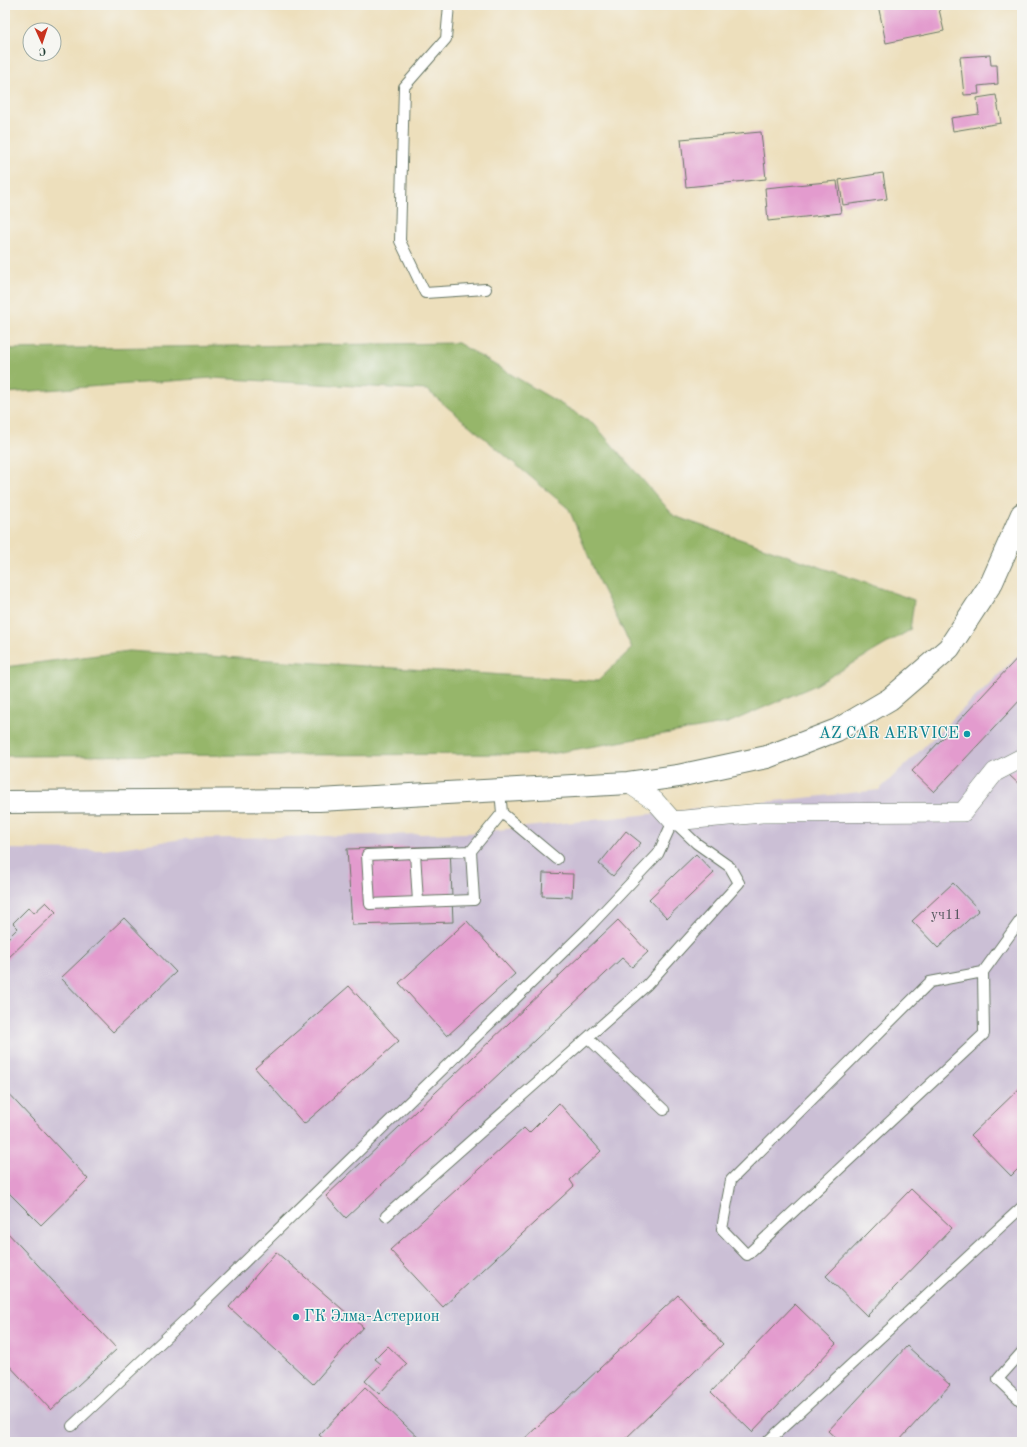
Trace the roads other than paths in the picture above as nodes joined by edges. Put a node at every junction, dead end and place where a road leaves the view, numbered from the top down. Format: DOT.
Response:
graph roads {
  1 [pos="449,5"];
  2 [pos="486,289"];
  3 [pos="1022,514"];
  4 [pos="1022,758"];
  5 [pos="628,783"];
  6 [pos="500,790"];
  7 [pos="5,802"];
  8 [pos="502,813"];
  9 [pos="673,821"];
  10 [pos="471,851"];
  11 [pos="415,853"];
  12 [pos="557,860"];
  13 [pos="418,902"];
  14 [pos="1022,918"];
  15 [pos="983,972"];
  16 [pos="588,1038"];
  17 [pos="664,1110"];
  18 [pos="1022,1207"];
  19 [pos="386,1216"];
  20 [pos="1022,1352"];
  21 [pos="1022,1402"];
  22 [pos="72,1426"];
  23 [pos="767,1442"];
  1 -- 2 [label="lane"];
  3 -- 5 [label="main road"];
  4 -- 9 [label="street"];
  5 -- 6 [label="main road"];
  5 -- 9 [label="street"];
  6 -- 7 [label="main road"];
  6 -- 8 [label="lane"];
  8 -- 10 [label="lane"];
  8 -- 12 [label="lane"];
  9 -- 16 [label="lane"];
  9 -- 22 [label="lane"];
  10 -- 11 [label="lane"];
  10 -- 13 [label="lane"];
  11 -- 13 [label="lane"];
  11 -- 13 [label="lane"];
  14 -- 15 [label="lane"];
  15 -- 15 [label="lane"];
  16 -- 17 [label="lane"];
  16 -- 19 [label="lane"];
  18 -- 23 [label="lane"];
  20 -- 21 [label="lane"];
}
